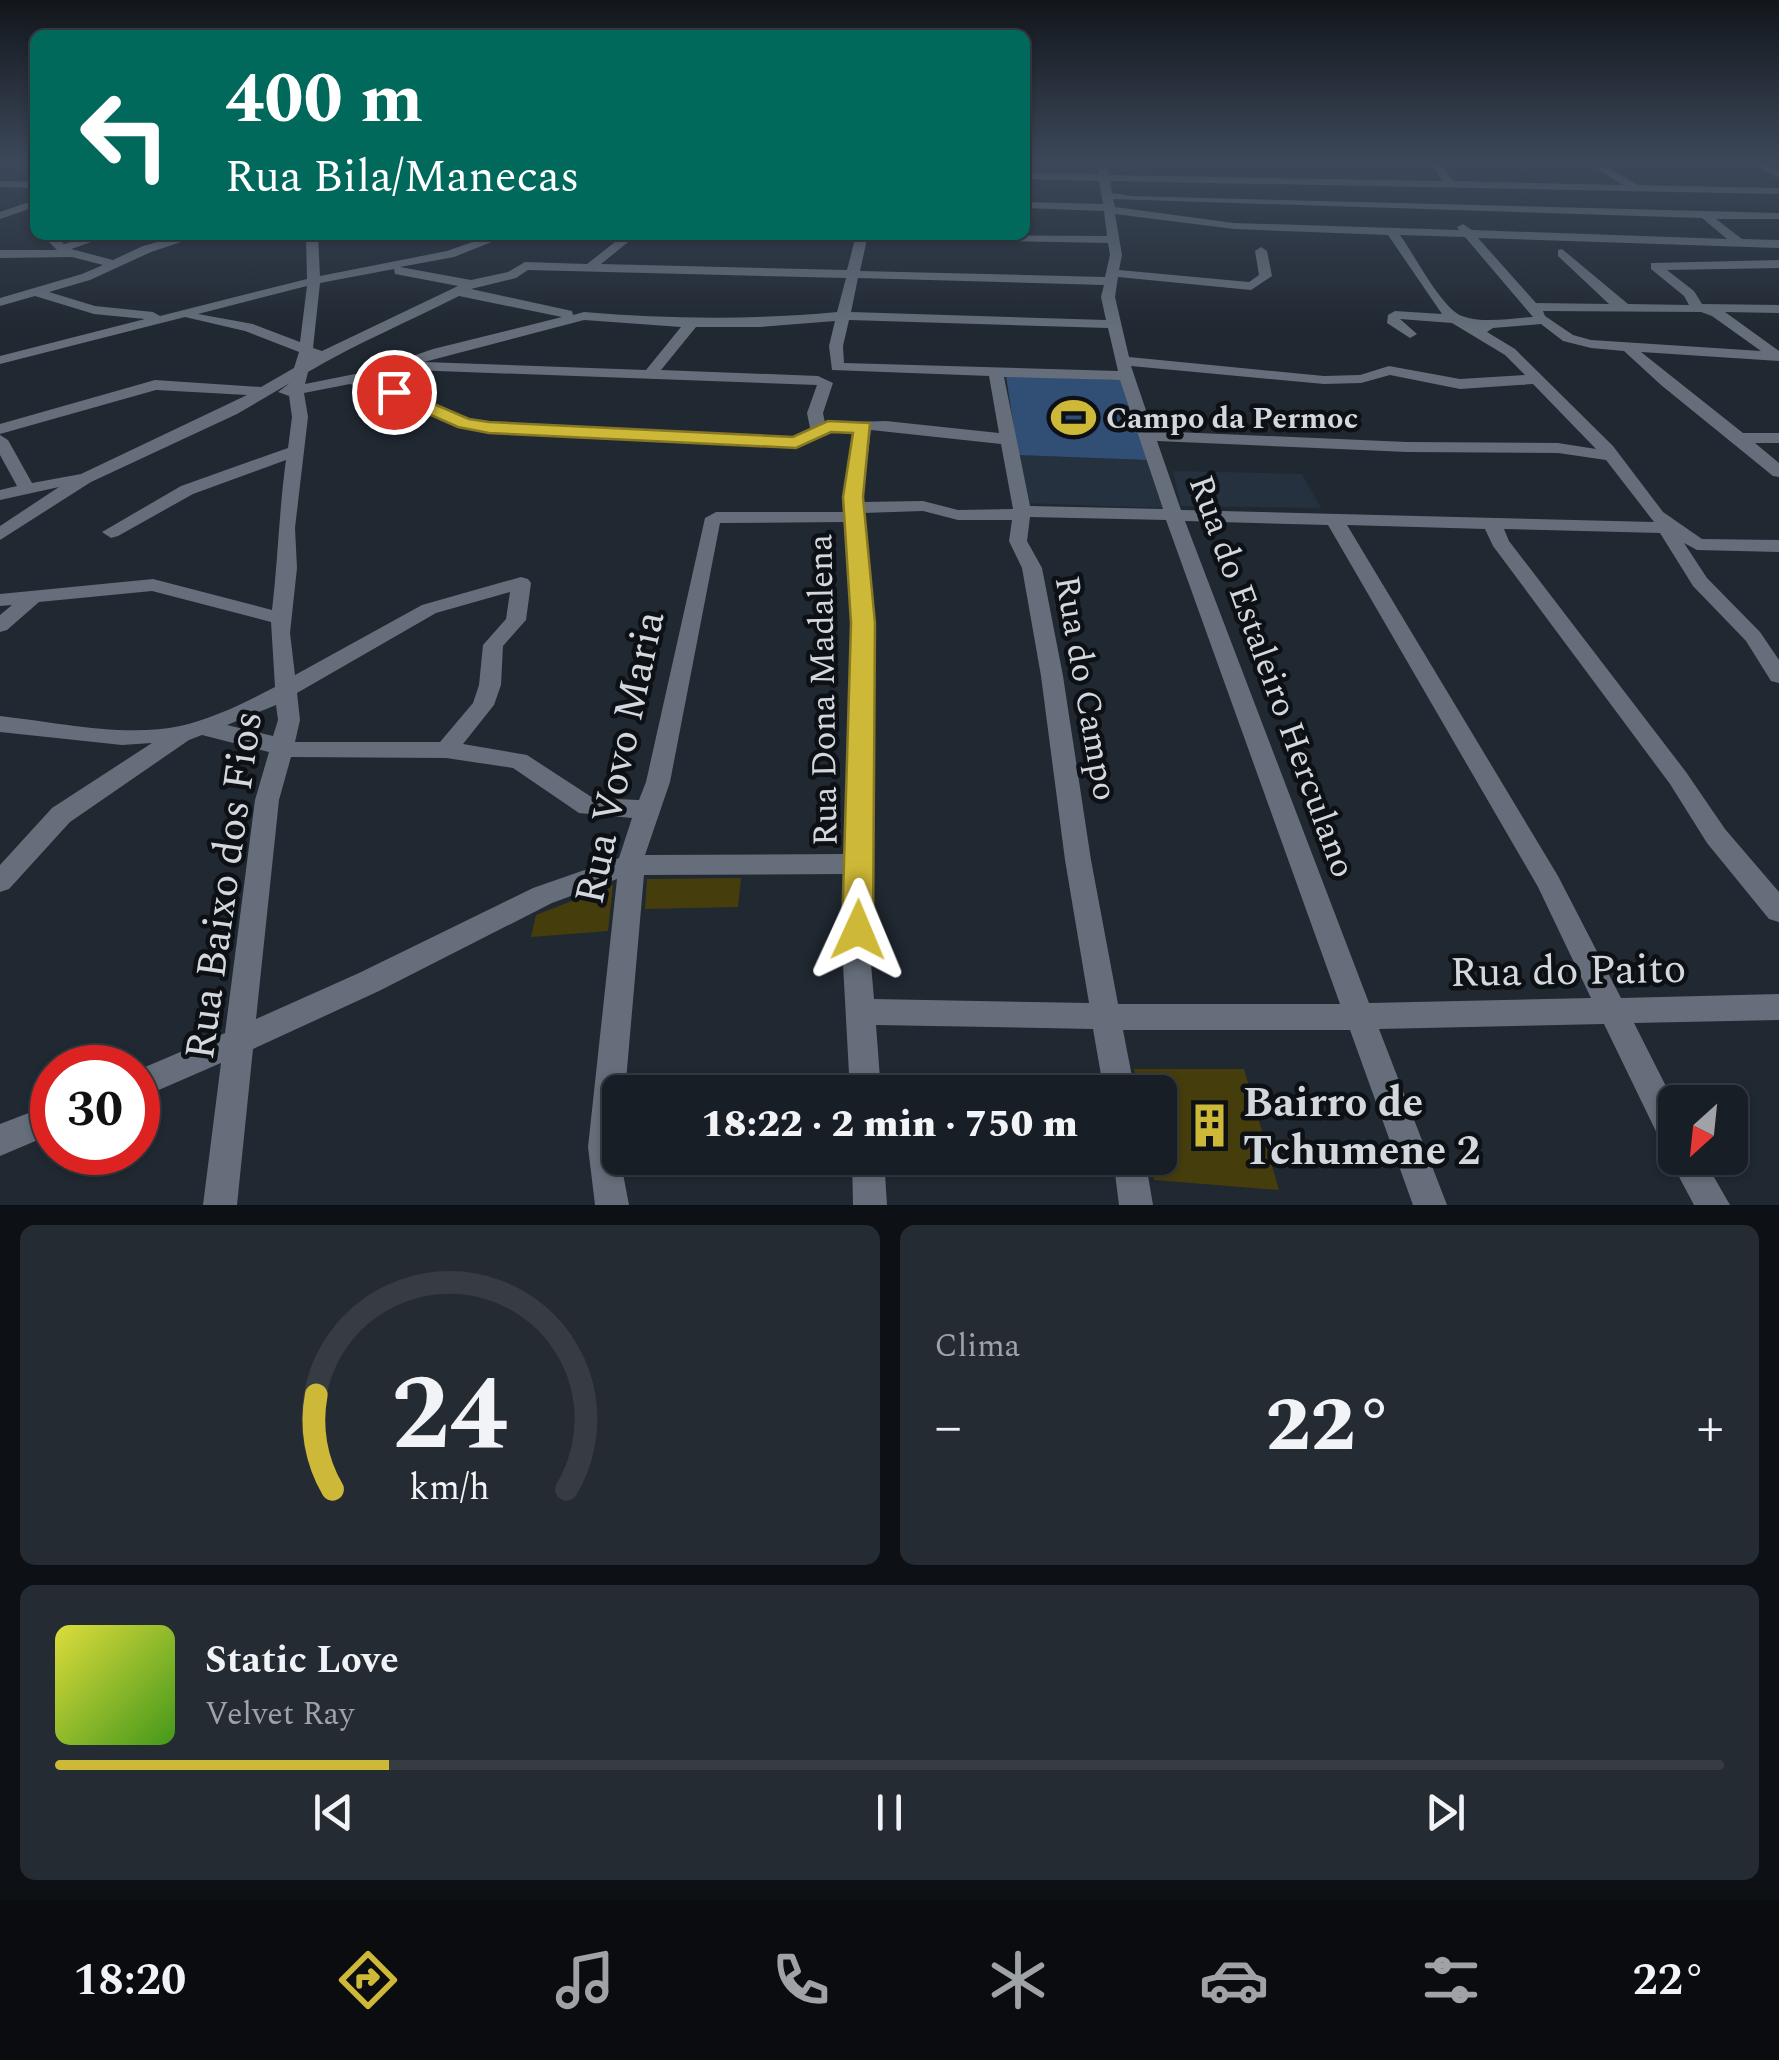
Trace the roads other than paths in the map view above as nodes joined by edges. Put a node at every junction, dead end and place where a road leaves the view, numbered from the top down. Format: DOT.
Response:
graph roads {
  1 [pos="23,219"];
  2 [pos="1111,219"];
  3 [pos="1182,219"];
  4 [pos="1285,219"];
  5 [pos="1456,219"];
  6 [pos="1710,219"];
  7 [pos="29,221"];
  8 [pos="1290,228"];
  9 [pos="1390,230"];
  10 [pos="1467,232"];
  11 [pos="1030,238"];
  12 [pos="52,240"];
  13 [pos="90,240"];
  14 [pos="178,240"];
  15 [pos="312,240"];
  16 [pos="489,240"];
  17 [pos="624,240"];
  18 [pos="861,240"];
  19 [pos="1114,240"];
  20 [pos="1738,242"];
  21 [pos="1779,244"];
  22 [pos="60,249"];
  23 [pos="1262,252"];
  24 [pos="1562,253"];
  25 [pos="0,254"];
  26 [pos="75,254"];
  27 [pos="115,264"];
  28 [pos="1779,264"];
  29 [pos="590,266"];
  30 [pos="374,269"];
  31 [pos="856,272"];
  32 [pos="1112,277"];
  33 [pos="313,281"];
  34 [pos="471,284"];
  35 [pos="456,292"];
  36 [pos="33,293"];
  37 [pos="0,294"];
  38 [pos="0,302"];
  39 [pos="1532,307"];
  40 [pos="1607,308"];
  41 [pos="1625,308"];
  42 [pos="1707,308"];
  43 [pos="1779,309"];
  44 [pos="178,316"];
  45 [pos="584,316"];
  46 [pos="842,316"];
  47 [pos="1455,319"];
  48 [pos="1544,320"];
  49 [pos="691,324"];
  50 [pos="1113,324"];
  51 [pos="1485,328"];
  52 [pos="1410,334"];
  53 [pos="1624,348"];
  54 [pos="306,351"];
  55 [pos="324,356"];
  56 [pos="1779,357"];
  57 [pos="0,360"];
  58 [pos="396,368"];
  59 [pos="1124,368"];
  60 [pos="302,370"];
  61 [pos="996,372"];
  62 [pos="649,375"];
  63 [pos="1534,378"];
  64 [pos="348,379"];
  65 [pos="304,391"];
  66 [pos="267,392"];
  67 [pos="231,411"];
  68 [pos="1006,416"];
  69 [pos="863,427"];
  70 [pos="818,429"];
  71 [pos="0,430"];
  72 [pos="969,433"];
  73 [pos="1148,436"];
  74 [pos="1742,438"];
  75 [pos="1779,438"];
  76 [pos="0,440"];
  77 [pos="1010,440"];
  78 [pos="297,450"];
  79 [pos="1612,456"];
  80 [pos="1779,472"];
  81 [pos="86,478"];
  82 [pos="27,489"];
  83 [pos="0,496"];
  84 [pos="1022,512"];
  85 [pos="855,513"];
  86 [pos="1176,514"];
  87 [pos="1333,517"];
  88 [pos="1492,523"];
  89 [pos="1663,526"];
  90 [pos="111,532"];
  91 [pos="0,534"];
  92 [pos="1779,546"];
  93 [pos="35,596"];
  94 [pos="0,600"];
  95 [pos="281,616"];
  96 [pos="0,626"];
  97 [pos="1779,676"];
  98 [pos="289,695"];
  99 [pos="0,725"];
  100 [pos="193,731"];
  101 [pos="282,747"];
  102 [pos="446,750"];
  103 [pos="647,809"];
  104 [pos="859,864"];
  105 [pos="632,865"];
  106 [pos="0,882"];
  107 [pos="1779,911"];
  108 [pos="1779,1007"];
  109 [pos="1610,1009"];
  110 [pos="861,1012"];
  111 [pos="1360,1017"];
  112 [pos="1108,1018"];
  113 [pos="239,1041"];
  114 [pos="160,1075"];
  115 [pos="865,1075"];
  116 [pos="1116,1075"];
  117 [pos="1658,1104"];
  118 [pos="30,1128"];
  119 [pos="0,1140"];
  120 [pos="869,1175"];
  121 [pos="1132,1175"];
  122 [pos="1695,1175"];
  123 [pos="220,1205"];
  124 [pos="612,1205"];
  125 [pos="870,1205"];
  126 [pos="1136,1205"];
  127 [pos="1430,1205"];
  128 [pos="1713,1205"];
  1 -- 7 [label="street"];
  2 -- 19 [label="street, Rua do Estaleiro Herculano"];
  3 -- 8 [label="street"];
  4 -- 8 [label="street"];
  5 -- 10 [label="street"];
  6 -- 20 [label="street"];
  8 -- 9 [label="street"];
  9 -- 10 [label="street"];
  9 -- 47 [label="street"];
  10 -- 20 [label="street"];
  10 -- 39 [label="street"];
  11 -- 19 [label="street"];
  12 -- 22 [label="street"];
  13 -- 22 [label="street"];
  14 -- 27 [label="street"];
  15 -- 33 [label="street, Rua Baixo dos Fios"];
  16 -- 30 [label="street"];
  17 -- 29 [label="street"];
  18 -- 31 [label="street"];
  19 -- 32 [label="street, Rua do Estaleiro Herculano"];
  20 -- 21 [label="street"];
  22 -- 26 [label="street"];
  23 -- 32 [label="street"];
  24 -- 41 [label="street"];
  25 -- 26 [label="street"];
  26 -- 27 [label="street"];
  27 -- 36 [label="street"];
  28 -- 42 [label="street"];
  29 -- 31 [label="street"];
  29 -- 34 [label="street"];
  30 -- 33 [label="street"];
  30 -- 34 [label="street"];
  31 -- 32 [label="street"];
  31 -- 46 [label="street"];
  32 -- 50 [label="street, Rua do Estaleiro Herculano"];
  33 -- 44 [label="street"];
  33 -- 54 [label="street, Rua Baixo dos Fios"];
  34 -- 35 [label="street"];
  35 -- 45 [label="street"];
  35 -- 55 [label="street"];
  36 -- 37 [label="street"];
  36 -- 38 [label="street"];
  36 -- 44 [label="street"];
  39 -- 40 [label="street"];
  39 -- 48 [label="street"];
  40 -- 41 [label="street"];
  40 -- 53 [label="street"];
  41 -- 42 [label="street"];
  42 -- 43 [label="street"];
  42 -- 56 [label="street"];
  44 -- 54 [label="street"];
  44 -- 57 [label="street"];
  45 -- 49 [label="street"];
  45 -- 58 [label="street"];
  46 -- 49 [label="street"];
  46 -- 50 [label="street"];
  46 -- 61 [label="street"];
  47 -- 51 [label="street"];
  47 -- 52 [label="street"];
  48 -- 51 [label="street"];
  48 -- 53 [label="street"];
  49 -- 62 [label="street"];
  50 -- 59 [label="street, Rua do Estaleiro Herculano"];
  51 -- 63 [label="street"];
  53 -- 56 [label="street"];
  53 -- 74 [label="street"];
  54 -- 55 [label="street"];
  54 -- 60 [label="street, Rua Baixo dos Fios"];
  55 -- 60 [label="street"];
  58 -- 62 [label="street"];
  58 -- 64 [label="street"];
  59 -- 61 [label="street"];
  59 -- 63 [label="street"];
  59 -- 73 [label="street, Rua do Estaleiro Herculano"];
  60 -- 65 [label="street, Rua Baixo dos Fios"];
  60 -- 66 [label="street"];
  61 -- 68 [label="street, Rua do Campo"];
  62 -- 70 [label="street"];
  63 -- 79 [label="street"];
  64 -- 65 [label="street"];
  64 -- 70 [label="street"];
  65 -- 67 [label="street"];
  65 -- 78 [label="street, Rua Baixo dos Fios"];
  66 -- 67 [label="street"];
  66 -- 71 [label="street"];
  67 -- 81 [label="street"];
  68 -- 72 [label="street"];
  68 -- 77 [label="street, Rua do Campo"];
  69 -- 70 [label="street"];
  69 -- 72 [label="street"];
  69 -- 85 [label="street, Rua Dona Madalena"];
  72 -- 77 [label="street"];
  73 -- 79 [label="street"];
  73 -- 86 [label="street, Rua do Estaleiro Herculano"];
  74 -- 75 [label="street"];
  74 -- 80 [label="street"];
  76 -- 82 [label="street"];
  77 -- 84 [label="street, Rua do Campo"];
  78 -- 90 [label="street"];
  78 -- 95 [label="street, Rua Baixo dos Fios"];
  79 -- 89 [label="street"];
  81 -- 82 [label="street"];
  81 -- 91 [label="street"];
  82 -- 83 [label="street"];
  84 -- 85 [label="street"];
  84 -- 86 [label="street"];
  84 -- 112 [label="street, Rua do Campo"];
  85 -- 103 [label="street, Rua Vovo Maria"];
  85 -- 104 [label="street, Rua Dona Madalena"];
  86 -- 87 [label="street"];
  86 -- 111 [label="street, Rua do Estaleiro Herculano"];
  87 -- 88 [label="street"];
  87 -- 109 [label="street"];
  88 -- 89 [label="street"];
  88 -- 107 [label="street"];
  89 -- 92 [label="street"];
  89 -- 97 [label="street"];
  93 -- 94 [label="street"];
  93 -- 95 [label="street"];
  93 -- 96 [label="street"];
  95 -- 98 [label="street, Rua Baixo dos Fios"];
  98 -- 100 [label="street"];
  98 -- 101 [label="street, Rua Baixo dos Fios"];
  98 -- 102 [label="street"];
  99 -- 100 [label="street"];
  100 -- 101 [label="street"];
  100 -- 106 [label="street"];
  101 -- 102 [label="street"];
  101 -- 113 [label="street, Rua Baixo dos Fios"];
  102 -- 103 [label="street"];
  103 -- 105 [label="street, Rua Vovo Maria"];
  104 -- 105 [label="street"];
  104 -- 110 [label="street, Rua Dona Madalena"];
  105 -- 113 [label="street"];
  105 -- 124 [label="street, Rua Vovo Maria"];
  108 -- 109 [label="street, Rua do Paito"];
  109 -- 111 [label="street, Rua do Paito"];
  109 -- 117 [label="street"];
  110 -- 112 [label="street, Rua do Paito"];
  110 -- 115 [label="street, Rua Dona Madalena"];
  111 -- 112 [label="street, Rua do Paito"];
  111 -- 127 [label="street, Rua do Estaleiro Herculano"];
  112 -- 116 [label="street, Rua do Campo"];
  113 -- 114 [label="street"];
  113 -- 123 [label="street, Rua Baixo dos Fios"];
  118 -- 119 [label="street"];
  120 -- 125 [label="street"];
  121 -- 126 [label="street"];
  122 -- 128 [label="street"];
}
